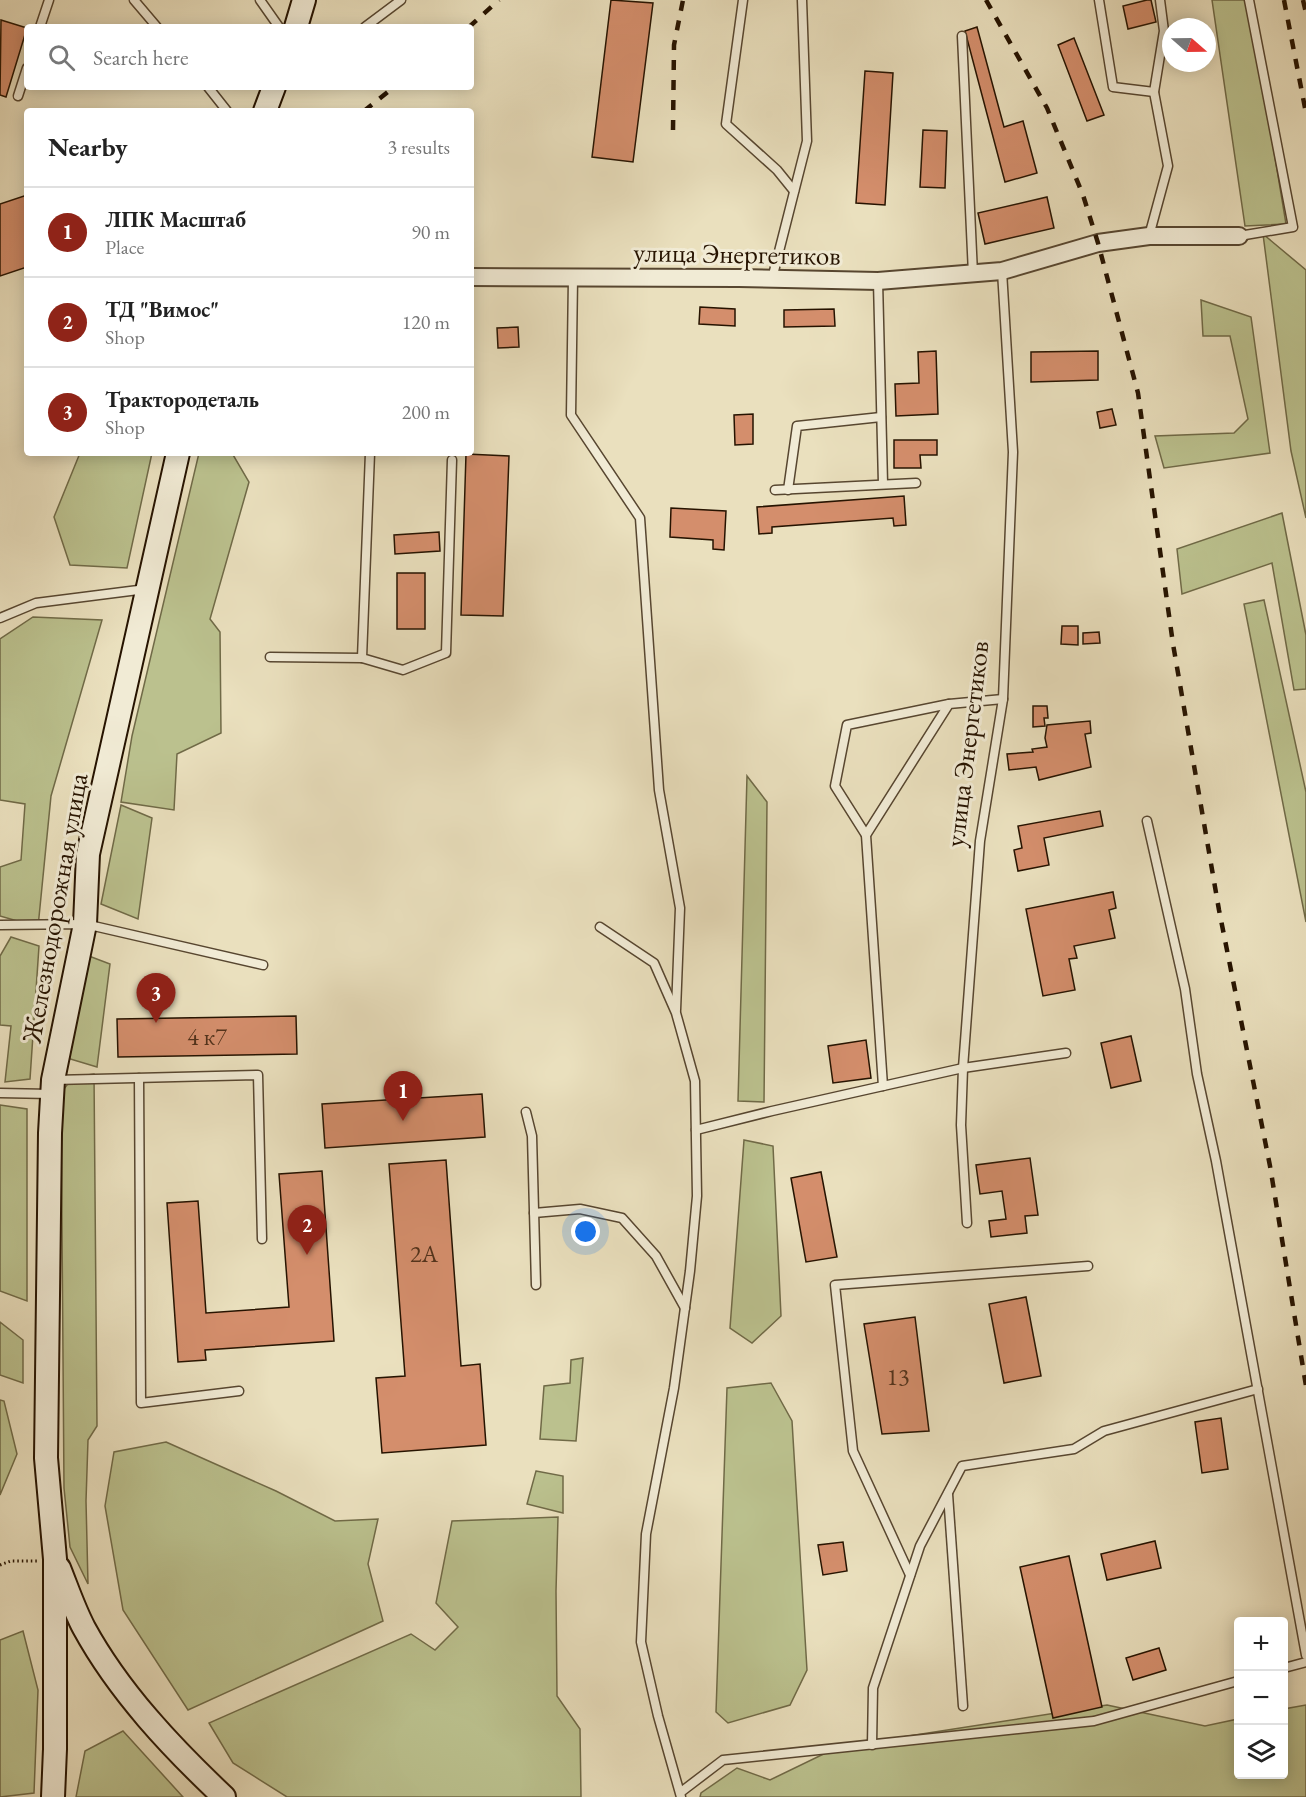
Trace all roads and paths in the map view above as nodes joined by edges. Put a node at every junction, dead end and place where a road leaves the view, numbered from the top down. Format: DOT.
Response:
graph roads {
  1 [pos="49,0"];
  2 [pos="134,0"];
  3 [pos="260,0"];
  4 [pos="304,0"];
  5 [pos="401,0"];
  6 [pos="743,0"];
  7 [pos="802,0"];
  8 [pos="1099,0"];
  9 [pos="1160,0"];
  10 [pos="1249,0"];
  11 [pos="41,24"];
  12 [pos="154,24"];
  13 [pos="277,24"];
  14 [pos="297,24"];
  15 [pos="369,24"];
  16 [pos="962,36"];
  17 [pos="24,77"];
  18 [pos="210,90"];
  19 [pos="1154,92"];
  20 [pos="18,96"];
  21 [pos="222,108"];
  22 [pos="794,191"];
  23 [pos="1149,236"];
  24 [pos="1239,236"];
  25 [pos="1002,272"];
  26 [pos="973,274"];
  27 [pos="474,278"];
  28 [pos="573,278"];
  29 [pos="772,279"];
  30 [pos="878,281"];
  31 [pos="881,417"];
  32 [pos="177,456"];
  33 [pos="370,456"];
  34 [pos="452,460"];
  35 [pos="916,483"];
  36 [pos="883,484"];
  37 [pos="775,490"];
  38 [pos="788,490"];
  39 [pos="146,589"];
  40 [pos="0,618"];
  41 [pos="270,657"];
  42 [pos="362,658"];
  43 [pos="1003,699"];
  44 [pos="949,704"];
  45 [pos="1147,821"];
  46 [pos="866,835"];
  47 [pos="85,924"];
  48 [pos="0,925"];
  49 [pos="600,927"];
  50 [pos="263,964"];
  51 [pos="676,1013"];
  52 [pos="1066,1053"];
  53 [pos="963,1068"];
  54 [pos="139,1078"];
  55 [pos="883,1086"];
  56 [pos="53,1087"];
  57 [pos="0,1094"];
  58 [pos="526,1112"];
  59 [pos="696,1130"];
  60 [pos="534,1213"];
  61 [pos="966,1223"];
  62 [pos="262,1239"];
  63 [pos="1088,1266"];
  64 [pos="536,1285"];
  65 [pos="685,1308"];
  66 [pos="1258,1389"];
  67 [pos="239,1391"];
  68 [pos="948,1492"];
  69 [pos="55,1559"];
  70 [pos="0,1565"];
  71 [pos="910,1575"];
  72 [pos="1306,1655"];
  73 [pos="1306,1662"];
  74 [pos="1288,1667"];
  75 [pos="1234,1682"];
  76 [pos="963,1706"];
  77 [pos="872,1745"];
  78 [pos="681,1794"];
  79 [pos="53,1797"];
  80 [pos="224,1797"];
  1 -- 11 [label="lane"];
  2 -- 12 [label="lane"];
  3 -- 13 [label="lane"];
  4 -- 14 [label="street"];
  5 -- 15 [label="lane"];
  6 -- 22 [label="lane"];
  7 -- 22 [label="lane"];
  8 -- 19 [label="lane"];
  9 -- 19 [label="lane"];
  10 -- 24 [label="lane"];
  16 -- 26 [label="lane"];
  17 -- 20 [label="lane"];
  18 -- 21 [label="lane"];
  19 -- 23 [label="lane"];
  22 -- 29 [label="lane"];
  23 -- 24 [label="street, улица Энергетиков"];
  23 -- 25 [label="street, улица Энергетиков"];
  25 -- 26 [label="street, улица Энергетиков"];
  25 -- 43 [label="lane, улица Энергетиков"];
  26 -- 30 [label="street, улица Энергетиков"];
  27 -- 28 [label="street, улица Энергетиков"];
  28 -- 29 [label="street, улица Энергетиков"];
  28 -- 51 [label="lane"];
  29 -- 30 [label="street, улица Энергетиков"];
  30 -- 31 [label="lane"];
  31 -- 36 [label="lane"];
  31 -- 38 [label="lane"];
  32 -- 39 [label="street, Железнодорожная улица"];
  33 -- 42 [label="lane"];
  34 -- 42 [label="lane"];
  35 -- 36 [label="lane"];
  36 -- 38 [label="lane"];
  37 -- 38 [label="lane"];
  39 -- 40 [label="lane"];
  39 -- 47 [label="street, Железнодорожная улица"];
  41 -- 42 [label="lane"];
  43 -- 44 [label="lane"];
  43 -- 53 [label="lane, улица Энергетиков"];
  44 -- 46 [label="lane"];
  44 -- 46 [label="lane"];
  45 -- 66 [label="lane"];
  46 -- 55 [label="lane"];
  47 -- 48 [label="lane"];
  47 -- 50 [label="lane"];
  47 -- 56 [label="street, Железнодорожная улица"];
  49 -- 51 [label="lane"];
  51 -- 59 [label="lane"];
  52 -- 53 [label="lane"];
  53 -- 55 [label="lane"];
  53 -- 61 [label="lane, улица Энергетиков"];
  54 -- 56 [label="lane"];
  54 -- 62 [label="lane"];
  54 -- 67 [label="lane"];
  55 -- 59 [label="lane"];
  56 -- 57 [label="lane"];
  56 -- 69 [label="street, Железнодорожная улица"];
  58 -- 60 [label="lane"];
  59 -- 65 [label="lane"];
  60 -- 64 [label="lane"];
  60 -- 65 [label="lane"];
  63 -- 71 [label="lane"];
  65 -- 78 [label="lane"];
  66 -- 68 [label="lane"];
  66 -- 72 [label="lane"];
  68 -- 71 [label="lane"];
  68 -- 76 [label="lane"];
  69 -- 70 [label="path"];
  69 -- 79 [label="street"];
  69 -- 80 [label="street"];
  71 -- 77 [label="lane"];
  73 -- 74 [label="lane"];
  75 -- 77 [label="lane"];
  77 -- 78 [label="lane"];
}
